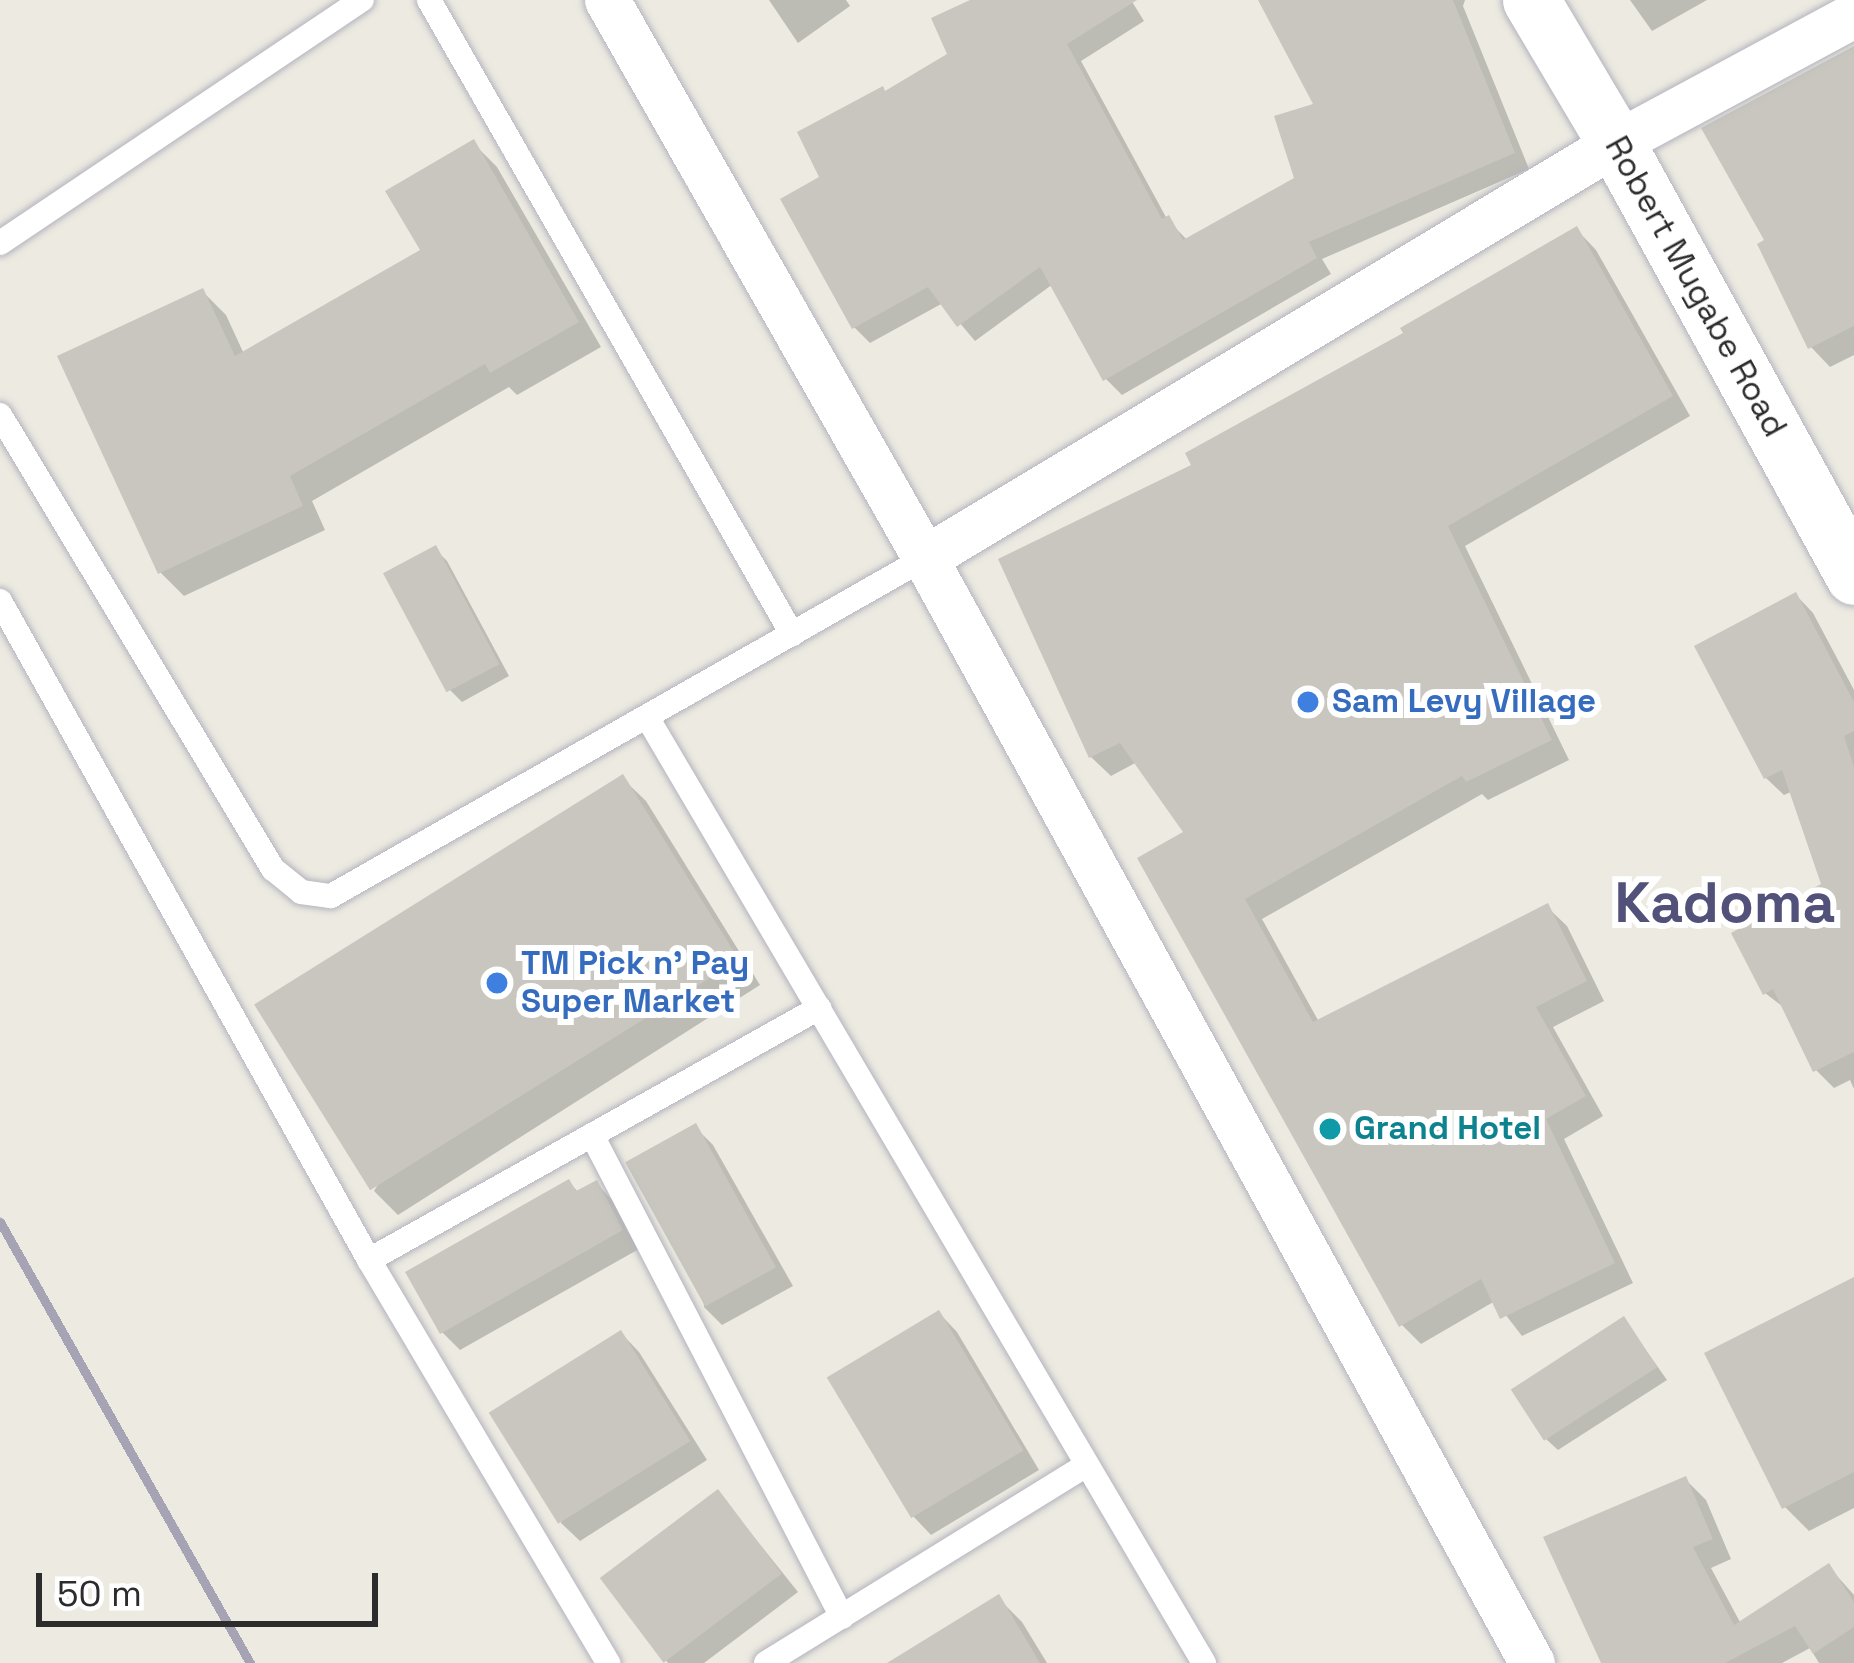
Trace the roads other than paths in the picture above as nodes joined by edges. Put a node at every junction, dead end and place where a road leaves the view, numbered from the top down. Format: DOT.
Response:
graph roads {
  1 [pos="362,0"];
  2 [pos="429,0"];
  3 [pos="608,0"];
  4 [pos="1531,0"];
  5 [pos="1854,15"];
  6 [pos="1616,143"];
  7 [pos="0,243"];
  8 [pos="0,415"];
  9 [pos="926,558"];
  10 [pos="1854,576"];
  11 [pos="0,601"];
  12 [pos="792,634"];
  13 [pos="647,717"];
  14 [pos="819,1008"];
  15 [pos="592,1135"];
  16 [pos="369,1260"];
  17 [pos="1087,1465"];
  18 [pos="842,1617"];
  19 [pos="608,1663"];
  20 [pos="766,1663"];
  21 [pos="1204,1663"];
  22 [pos="1532,1663"];
  1 -- 7 [label="lane"];
  2 -- 12 [label="lane"];
  3 -- 9 [label="street"];
  4 -- 6 [label="street, Robert Mugabe Road"];
  5 -- 6 [label="street"];
  6 -- 9 [label="street"];
  6 -- 10 [label="street, Robert Mugabe Road"];
  8 -- 13 [label="lane"];
  9 -- 12 [label="lane"];
  9 -- 22 [label="street"];
  11 -- 16 [label="lane"];
  12 -- 13 [label="lane"];
  13 -- 14 [label="lane"];
  14 -- 15 [label="lane"];
  14 -- 17 [label="lane"];
  15 -- 16 [label="lane"];
  15 -- 18 [label="lane"];
  16 -- 19 [label="lane"];
  17 -- 18 [label="lane"];
  17 -- 21 [label="lane"];
  18 -- 20 [label="lane"];
}
